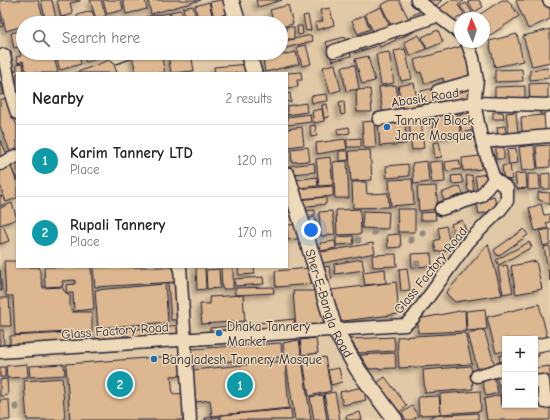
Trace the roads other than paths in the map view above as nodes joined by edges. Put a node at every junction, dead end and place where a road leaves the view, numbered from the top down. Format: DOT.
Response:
graph roads {
  1 [pos="231,0"];
  2 [pos="417,0"];
  3 [pos="236,16"];
  4 [pos="437,16"];
  5 [pos="454,29"];
  6 [pos="469,48"];
  7 [pos="334,51"];
  8 [pos="4,54"];
  9 [pos="250,60"];
  10 [pos="254,72"];
  11 [pos="477,80"];
  12 [pos="438,90"];
  13 [pos="474,104"];
  14 [pos="550,105"];
  15 [pos="16,110"];
  16 [pos="379,119"];
  17 [pos="550,136"];
  18 [pos="482,142"];
  19 [pos="16,156"];
  20 [pos="0,164"];
  21 [pos="288,178"];
  22 [pos="494,179"];
  23 [pos="441,209"];
  24 [pos="180,268"];
  25 [pos="335,330"];
  26 [pos="184,340"];
  27 [pos="550,342"];
  28 [pos="538,345"];
  29 [pos="0,352"];
  30 [pos="502,369"];
  31 [pos="477,376"];
  32 [pos="538,382"];
  33 [pos="550,401"];
  34 [pos="190,420"];
  35 [pos="395,420"];
  1 -- 3 [label="street"];
  2 -- 4 [label="street"];
  4 -- 5 [label="street"];
  4 -- 7 [label="street"];
  6 -- 11 [label="street, Glass Factory Road"];
  8 -- 15 [label="street"];
  9 -- 10 [label="street"];
  11 -- 12 [label="street"];
  11 -- 13 [label="street, Glass Factory Road"];
  13 -- 14 [label="street, Abasik Road"];
  13 -- 16 [label="street, Abasik Road"];
  13 -- 18 [label="street, Glass Factory Road"];
  17 -- 18 [label="street"];
  18 -- 22 [label="street, Glass Factory Road"];
  19 -- 20 [label="street"];
  21 -- 25 [label="street, Sher-E-Bangla Road"];
  22 -- 23 [label="street"];
  22 -- 25 [label="street, Glass Factory Road"];
  24 -- 26 [label="street"];
  25 -- 26 [label="street, Glass Factory Road"];
  25 -- 35 [label="street, Sher-E-Bangla Road"];
  26 -- 29 [label="street, Glass Factory Road"];
  26 -- 34 [label="street"];
  27 -- 28 [label="street"];
  30 -- 31 [label="street"];
  32 -- 33 [label="street"];
}
